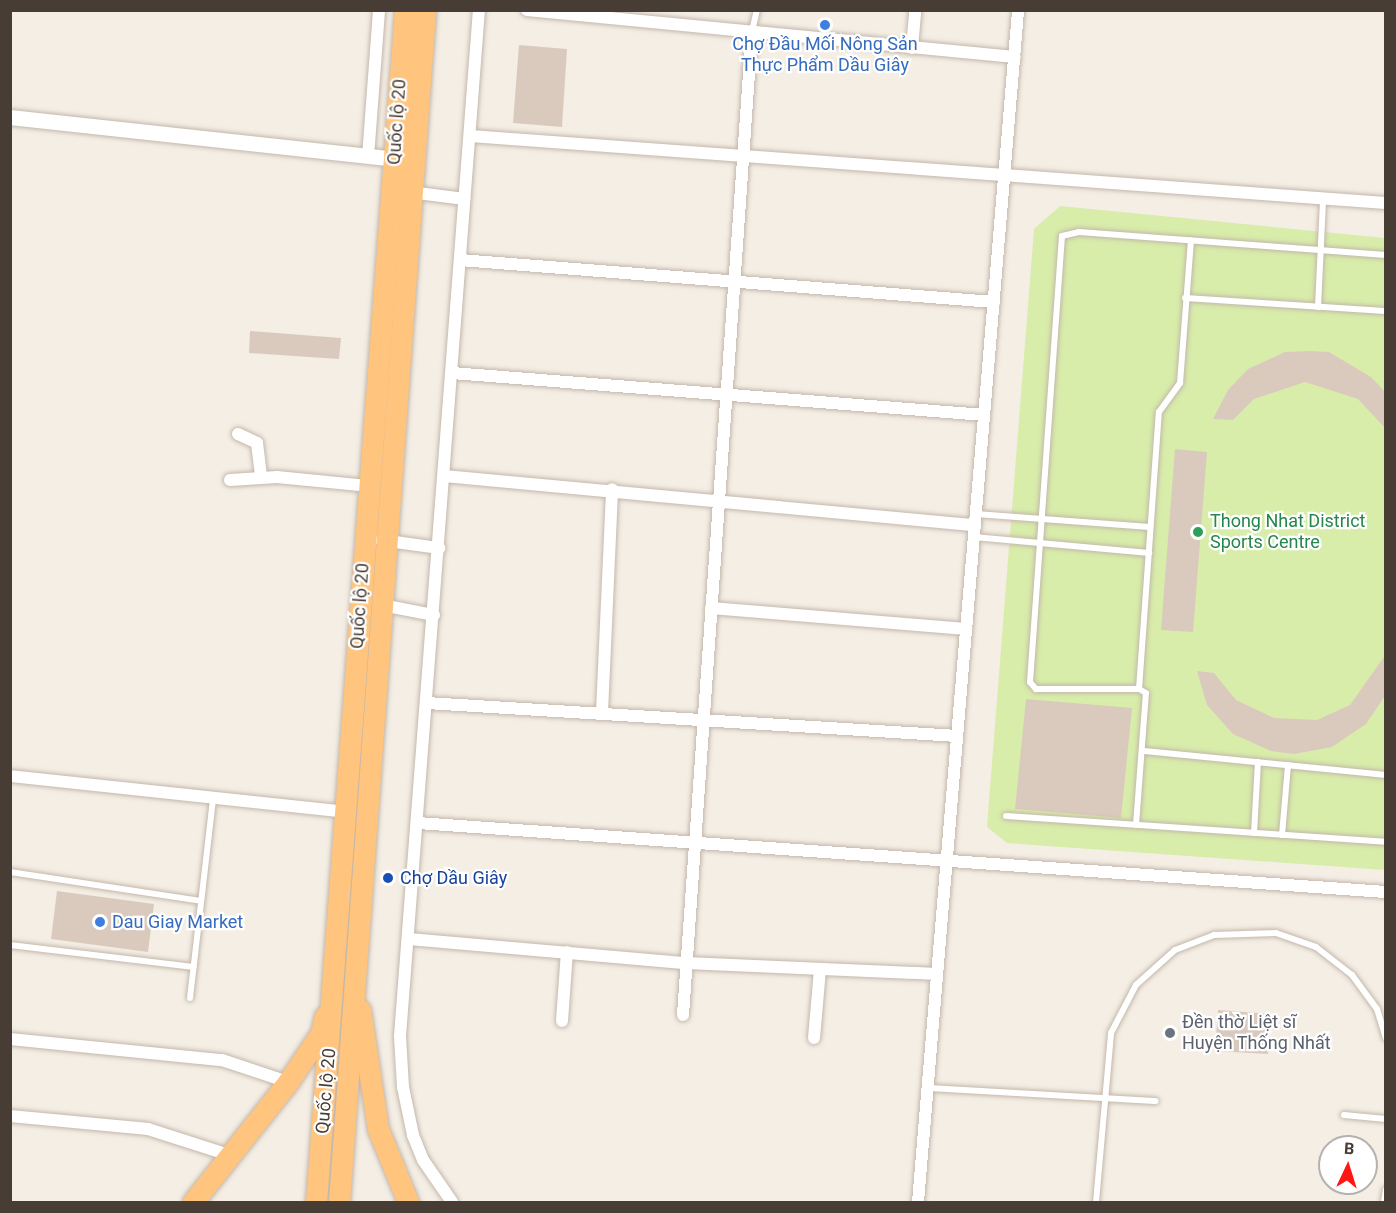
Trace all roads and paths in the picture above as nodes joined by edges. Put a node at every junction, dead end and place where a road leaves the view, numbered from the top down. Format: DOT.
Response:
graph roads {
  1 [pos="379,10"];
  2 [pos="405,10"];
  3 [pos="425,10"];
  4 [pos="479,10"];
  5 [pos="527,10"];
  6 [pos="757,10"];
  7 [pos="915,10"];
  8 [pos="1018,10"];
  9 [pos="752,31"];
  10 [pos="912,48"];
  11 [pos="1014,57"];
  12 [pos="10,117"];
  13 [pos="470,136"];
  14 [pos="368,156"];
  15 [pos="743,156"];
  16 [pos="394,159"];
  17 [pos="1004,176"];
  18 [pos="410,192"];
  19 [pos="465,199"];
  20 [pos="1323,199"];
  21 [pos="1386,204"];
  22 [pos="1191,240"];
  23 [pos="1321,250"];
  24 [pos="1386,255"];
  25 [pos="460,260"];
  26 [pos="735,281"];
  27 [pos="1185,298"];
  28 [pos="994,302"];
  29 [pos="1318,307"];
  30 [pos="1386,311"];
  31 [pos="452,373"];
  32 [pos="726,394"];
  33 [pos="984,415"];
  34 [pos="238,434"];
  35 [pos="444,476"];
  36 [pos="261,477"];
  37 [pos="230,480"];
  38 [pos="368,486"];
  39 [pos="612,489"];
  40 [pos="719,500"];
  41 [pos="1042,519"];
  42 [pos="974,525"];
  43 [pos="1150,527"];
  44 [pos="375,539"];
  45 [pos="1041,545"];
  46 [pos="439,548"];
  47 [pos="1149,553"];
  48 [pos="382,605"];
  49 [pos="711,608"];
  50 [pos="434,615"];
  51 [pos="966,629"];
  52 [pos="1139,689"];
  53 [pos="427,703"];
  54 [pos="602,712"];
  55 [pos="704,720"];
  56 [pos="957,736"];
  57 [pos="1145,751"];
  58 [pos="1258,762"];
  59 [pos="1288,765"];
  60 [pos="1386,775"];
  61 [pos="10,776"];
  62 [pos="213,800"];
  63 [pos="346,812"];
  64 [pos="1006,816"];
  65 [pos="418,824"];
  66 [pos="1136,825"];
  67 [pos="1254,833"];
  68 [pos="1282,835"];
  69 [pos="1386,842"];
  70 [pos="695,843"];
  71 [pos="947,861"];
  72 [pos="10,872"];
  73 [pos="1386,892"];
  74 [pos="201,901"];
  75 [pos="409,939"];
  76 [pos="10,945"];
  77 [pos="567,952"];
  78 [pos="686,963"];
  79 [pos="194,967"];
  80 [pos="820,970"];
  81 [pos="345,974"];
  82 [pos="937,974"];
  83 [pos="190,998"];
  84 [pos="682,1015"];
  85 [pos="562,1021"];
  86 [pos="814,1038"];
  87 [pos="1386,1038"];
  88 [pos="10,1039"];
  89 [pos="288,1082"];
  90 [pos="928,1088"];
  91 [pos="1104,1098"];
  92 [pos="1156,1101"];
  93 [pos="1344,1115"];
  94 [pos="10,1116"];
  95 [pos="1386,1119"];
  96 [pos="232,1156"];
  97 [pos="1386,1189"];
  98 [pos="193,1203"];
  99 [pos="316,1203"];
  100 [pos="339,1203"];
  101 [pos="408,1203"];
  102 [pos="452,1203"];
  103 [pos="918,1203"];
  104 [pos="1096,1203"];
  105 [pos="1384,1203"];
  1 -- 14 [label="street"];
  2 -- 16 [label="highway, Quốc lộ 20"];
  3 -- 18 [label="highway, Quốc lộ 20"];
  4 -- 13 [label="street"];
  5 -- 9 [label="street"];
  6 -- 9 [label="lane"];
  7 -- 10 [label="street"];
  8 -- 11 [label="street"];
  9 -- 10 [label="street"];
  9 -- 15 [label="street"];
  10 -- 11 [label="street"];
  11 -- 17 [label="street"];
  12 -- 14 [label="street"];
  13 -- 15 [label="street"];
  13 -- 19 [label="street"];
  14 -- 16 [label="street"];
  15 -- 17 [label="street"];
  15 -- 26 [label="street"];
  16 -- 38 [label="highway, Quốc lộ 20"];
  17 -- 20 [label="street"];
  17 -- 28 [label="street"];
  18 -- 19 [label="street"];
  18 -- 44 [label="highway, Quốc lộ 20"];
  19 -- 25 [label="street"];
  20 -- 21 [label="street"];
  20 -- 23 [label="lane"];
  22 -- 23 [label="lane"];
  22 -- 27 [label="lane"];
  22 -- 41 [label="lane"];
  23 -- 24 [label="lane"];
  23 -- 29 [label="lane"];
  25 -- 26 [label="street"];
  25 -- 31 [label="street"];
  26 -- 28 [label="street"];
  26 -- 32 [label="street"];
  27 -- 29 [label="lane"];
  27 -- 43 [label="lane"];
  28 -- 33 [label="street"];
  29 -- 30 [label="lane"];
  31 -- 32 [label="street"];
  31 -- 35 [label="street"];
  32 -- 33 [label="street"];
  32 -- 40 [label="street"];
  33 -- 42 [label="street"];
  34 -- 36 [label="street"];
  35 -- 39 [label="street"];
  35 -- 46 [label="street"];
  36 -- 37 [label="street"];
  36 -- 38 [label="street"];
  38 -- 44 [label="highway, Quốc lộ 20"];
  39 -- 40 [label="street"];
  39 -- 54 [label="street"];
  40 -- 42 [label="street"];
  40 -- 49 [label="street"];
  41 -- 42 [label="lane"];
  41 -- 43 [label="lane"];
  41 -- 45 [label="lane"];
  42 -- 45 [label="lane"];
  42 -- 51 [label="street"];
  43 -- 47 [label="lane"];
  44 -- 46 [label="street"];
  44 -- 48 [label="highway, Quốc lộ 20"];
  44 -- 63 [label="highway, Quốc lộ 20"];
  45 -- 47 [label="lane"];
  45 -- 52 [label="lane"];
  46 -- 50 [label="street"];
  47 -- 52 [label="lane"];
  48 -- 50 [label="street"];
  48 -- 81 [label="highway, Quốc lộ 20"];
  49 -- 51 [label="street"];
  49 -- 55 [label="street"];
  50 -- 53 [label="street"];
  51 -- 56 [label="street"];
  52 -- 57 [label="lane"];
  53 -- 54 [label="street"];
  53 -- 65 [label="street"];
  54 -- 55 [label="street"];
  55 -- 56 [label="street"];
  55 -- 70 [label="street"];
  56 -- 71 [label="street"];
  57 -- 58 [label="lane"];
  57 -- 66 [label="lane"];
  58 -- 59 [label="lane"];
  58 -- 67 [label="lane"];
  59 -- 60 [label="lane"];
  59 -- 68 [label="lane"];
  61 -- 62 [label="street"];
  62 -- 63 [label="street"];
  62 -- 74 [label="lane"];
  63 -- 81 [label="highway, Quốc lộ 20"];
  64 -- 66 [label="lane"];
  65 -- 70 [label="street"];
  65 -- 75 [label="street"];
  66 -- 67 [label="lane"];
  67 -- 68 [label="lane"];
  68 -- 69 [label="lane"];
  70 -- 71 [label="street"];
  70 -- 78 [label="street"];
  71 -- 73 [label="street"];
  71 -- 82 [label="street"];
  72 -- 74 [label="lane"];
  74 -- 79 [label="lane"];
  75 -- 77 [label="street"];
  75 -- 102 [label="street"];
  76 -- 79 [label="lane"];
  77 -- 78 [label="street"];
  77 -- 85 [label="street"];
  78 -- 80 [label="street"];
  78 -- 84 [label="street"];
  79 -- 83 [label="lane"];
  80 -- 82 [label="street"];
  80 -- 86 [label="street"];
  81 -- 89 [label="highway"];
  81 -- 99 [label="highway, Quốc lộ 20"];
  81 -- 100 [label="highway, Quốc lộ 20"];
  81 -- 101 [label="highway"];
  82 -- 90 [label="street"];
  87 -- 91 [label="lane"];
  88 -- 89 [label="street"];
  89 -- 96 [label="highway"];
  90 -- 91 [label="lane"];
  90 -- 103 [label="street"];
  91 -- 92 [label="lane"];
  91 -- 104 [label="lane"];
  93 -- 95 [label="lane"];
  94 -- 96 [label="street"];
  96 -- 98 [label="highway"];
  97 -- 105 [label="lane"];
}
